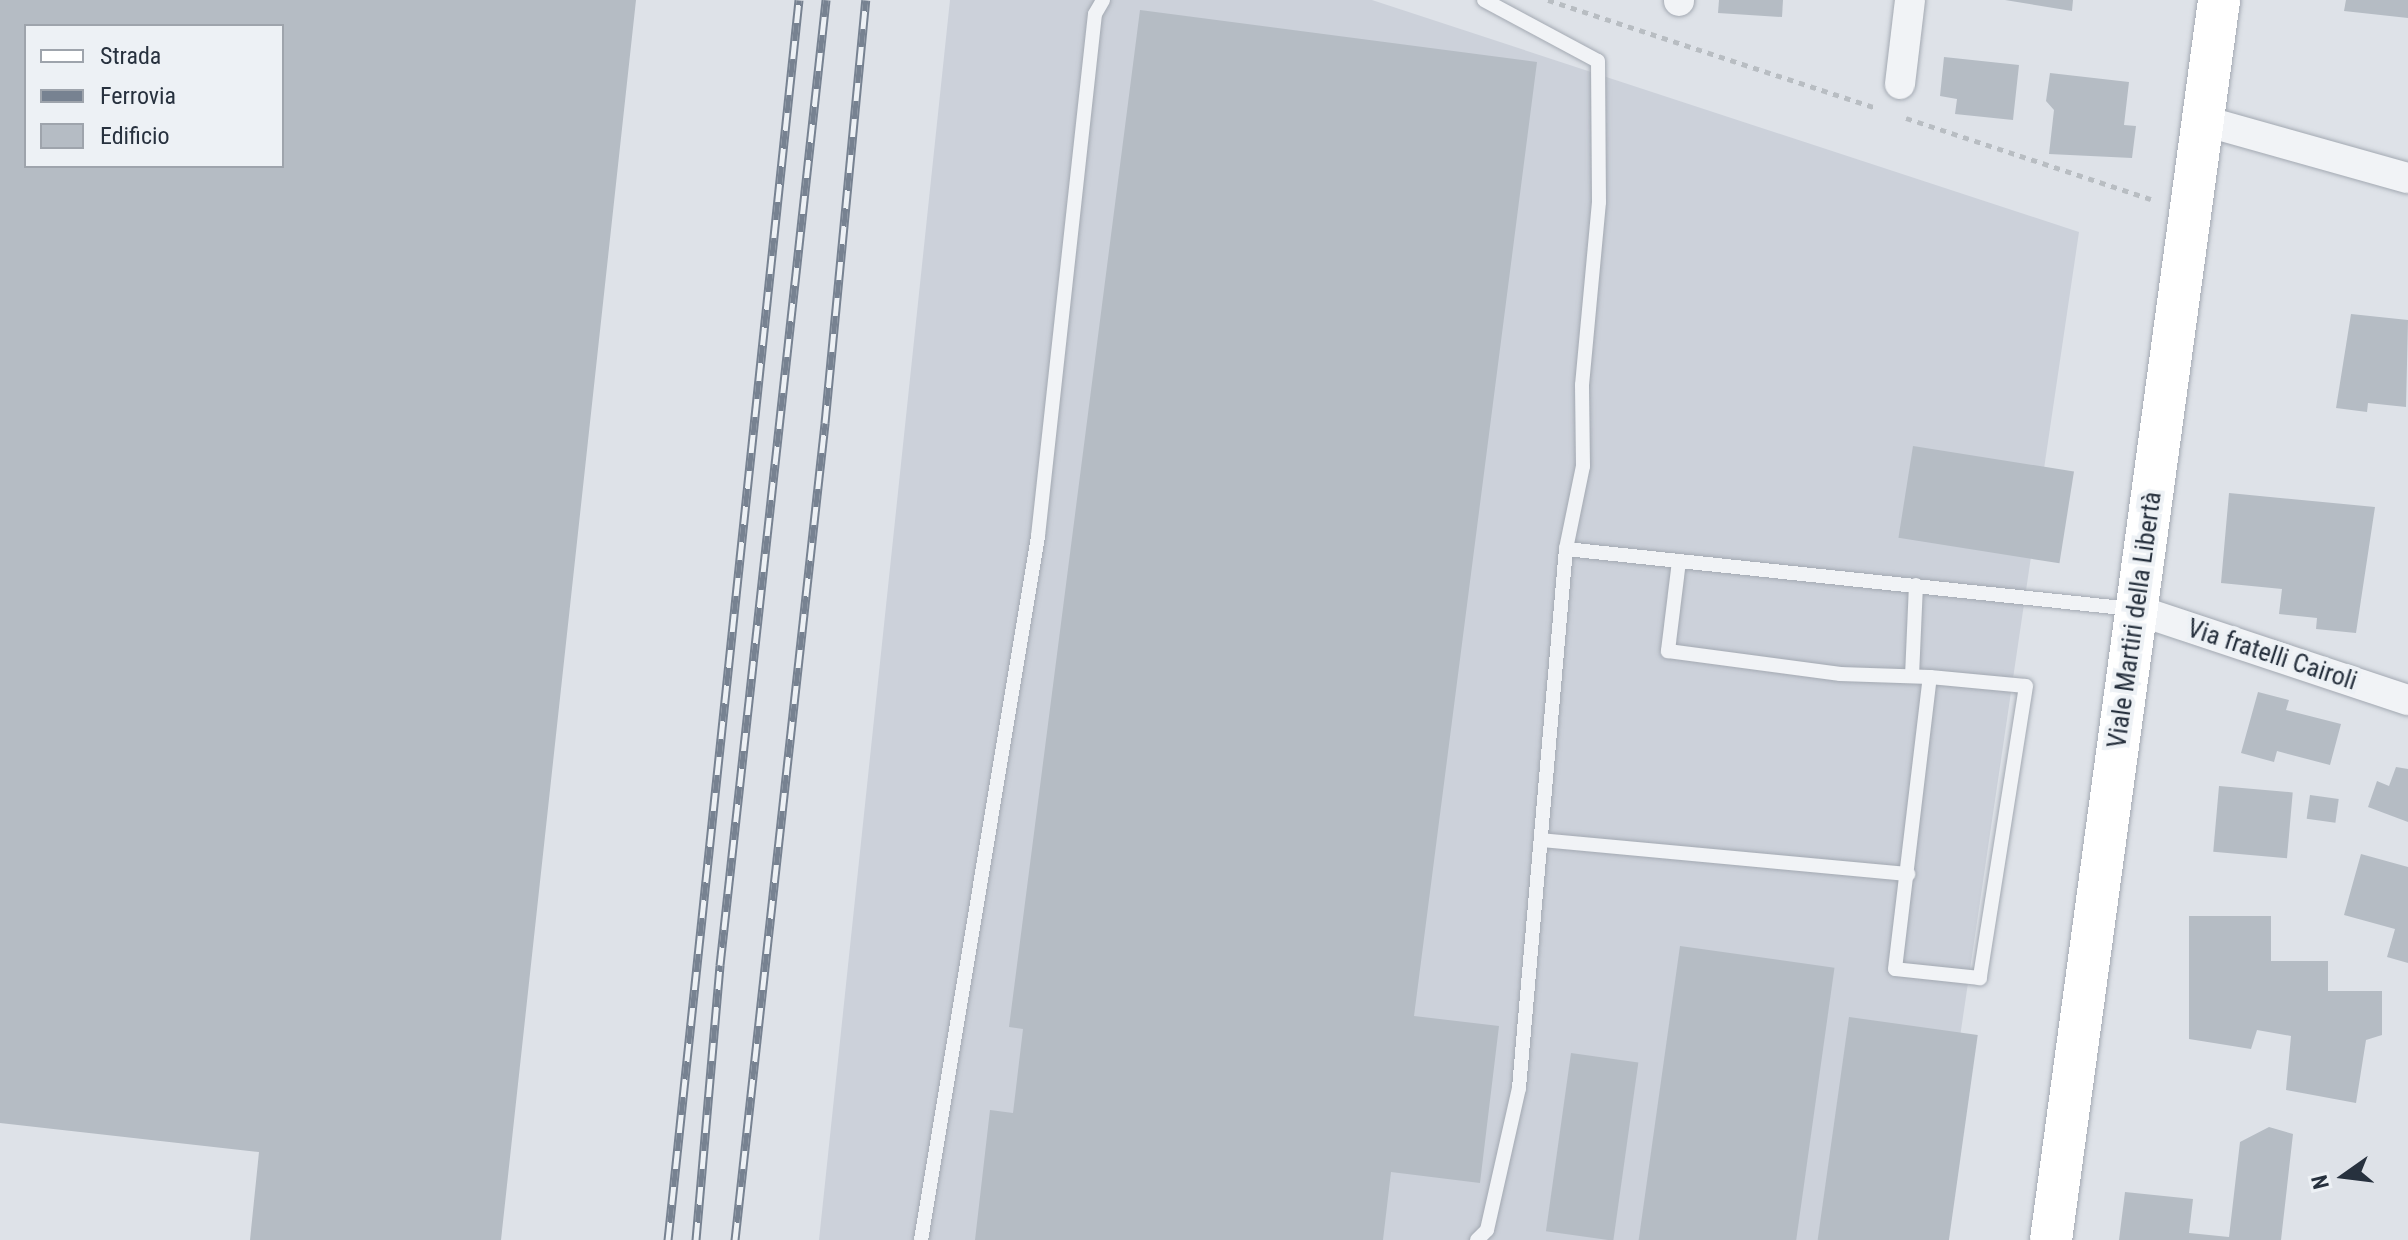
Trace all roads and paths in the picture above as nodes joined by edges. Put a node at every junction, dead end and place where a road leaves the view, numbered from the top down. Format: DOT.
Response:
graph roads {
  1 [pos="1103,0"];
  2 [pos="1484,0"];
  3 [pos="1548,0"];
  4 [pos="1910,0"];
  5 [pos="2219,0"];
  6 [pos="1900,84"];
  7 [pos="1881,109"];
  8 [pos="1895,114"];
  9 [pos="2201,120"];
  10 [pos="2408,178"];
  11 [pos="2152,199"];
  12 [pos="1566,549"];
  13 [pos="1679,561"];
  14 [pos="1916,585"];
  15 [pos="2137,610"];
  16 [pos="1912,676"];
  17 [pos="1930,677"];
  18 [pos="2408,700"];
  19 [pos="1541,840"];
  20 [pos="1908,874"];
  21 [pos="921,1240"];
  22 [pos="1477,1240"];
  23 [pos="2051,1240"];
  1 -- 21 [label="lane"];
  2 -- 12 [label="lane"];
  3 -- 7 [label="path"];
  4 -- 6 [label="street"];
  5 -- 9 [label="street, Viale Martiri della Libertà"];
  8 -- 11 [label="path"];
  9 -- 10 [label="street"];
  9 -- 15 [label="street, Viale Martiri della Libertà"];
  12 -- 13 [label="lane"];
  12 -- 19 [label="lane"];
  13 -- 14 [label="lane"];
  13 -- 16 [label="lane"];
  14 -- 15 [label="lane"];
  14 -- 16 [label="lane"];
  15 -- 18 [label="street, Via fratelli Cairoli"];
  15 -- 23 [label="street, Viale Martiri della Libertà"];
  16 -- 17 [label="lane"];
  17 -- 20 [label="lane"];
  17 -- 20 [label="lane"];
  19 -- 20 [label="lane"];
  19 -- 22 [label="lane"];
}
